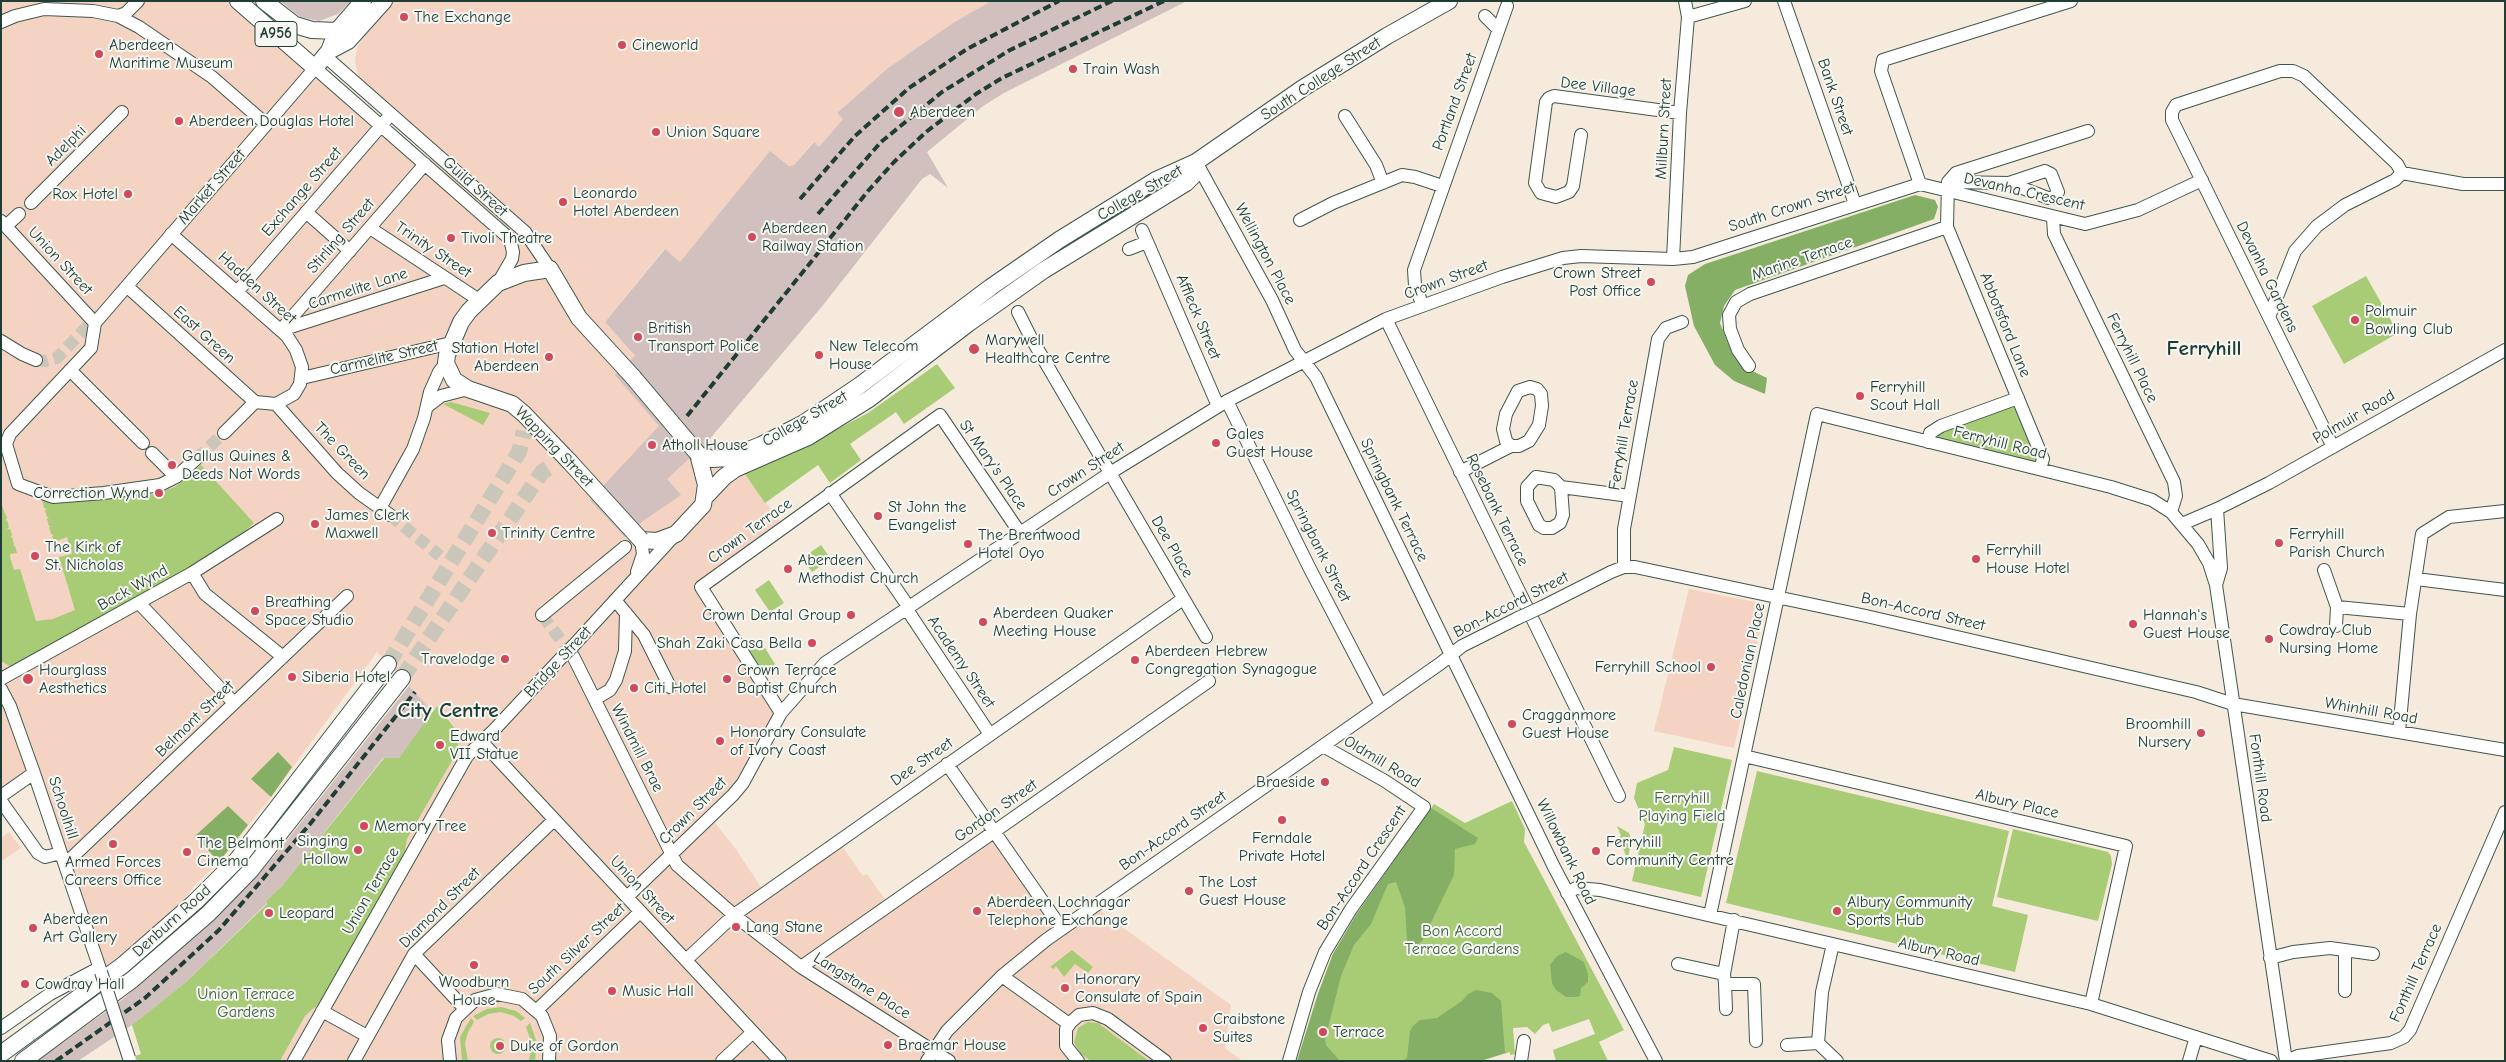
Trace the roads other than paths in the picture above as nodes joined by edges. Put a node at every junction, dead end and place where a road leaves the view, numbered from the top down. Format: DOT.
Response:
graph roads {
  1 [pos="138,1"];
  2 [pos="238,1"];
  3 [pos="264,1"];
  4 [pos="363,1"];
  5 [pos="384,1"];
  6 [pos="1449,1"];
  7 [pos="1685,1"];
  8 [pos="1745,1"];
  9 [pos="1784,1"];
  10 [pos="2071,1"];
  11 [pos="1507,6"];
  12 [pos="118,16"];
  13 [pos="1485,16"];
  14 [pos="1688,17"];
  15 [pos="1,22"];
  16 [pos="1498,29"];
  17 [pos="337,31"];
  18 [pos="323,58"];
  19 [pos="122,112"];
  20 [pos="1680,113"];
  21 [pos="391,114"];
  22 [pos="1345,116"];
  23 [pos="266,124"];
  24 [pos="381,126"];
  25 [pos="2088,131"];
  26 [pos="1581,135"];
  27 [pos="1196,162"];
  28 [pos="425,164"];
  29 [pos="2402,173"];
  30 [pos="2202,180"];
  31 [pos="1383,183"];
  32 [pos="2009,183"];
  33 [pos="1920,184"];
  34 [pos="2505,184"];
  35 [pos="1442,186"];
  36 [pos="1948,186"];
  37 [pos="31,203"];
  38 [pos="1855,204"];
  39 [pos="306,212"];
  40 [pos="19,214"];
  41 [pos="2053,218"];
  42 [pos="1300,220"];
  43 [pos="4,224"];
  44 [pos="1947,227"];
  45 [pos="370,228"];
  46 [pos="172,234"];
  47 [pos="513,245"];
  48 [pos="1129,249"];
  49 [pos="350,250"];
  50 [pos="1673,259"];
  51 [pos="550,269"];
  52 [pos="444,278"];
  53 [pos="498,283"];
  54 [pos="130,290"];
  55 [pos="237,292"];
  56 [pos="479,300"];
  57 [pos="1422,304"];
  58 [pos="1018,312"];
  59 [pos="2269,317"];
  60 [pos="1386,319"];
  61 [pos="1682,322"];
  62 [pos="95,323"];
  63 [pos="281,330"];
  64 [pos="3,342"];
  65 [pos="451,343"];
  66 [pos="2505,350"];
  67 [pos="36,360"];
  68 [pos="1305,361"];
  69 [pos="446,363"];
  70 [pos="1749,366"];
  71 [pos="70,370"];
  72 [pos="302,378"];
  73 [pos="468,389"];
  74 [pos="2018,398"];
  75 [pos="255,402"];
  76 [pos="276,404"];
  77 [pos="1223,404"];
  78 [pos="428,406"];
  79 [pos="524,414"];
  80 [pos="1817,414"];
  81 [pos="940,415"];
  82 [pos="524,431"];
  83 [pos="224,433"];
  84 [pos="1928,442"];
  85 [pos="1511,446"];
  86 [pos="2333,447"];
  87 [pos="698,454"];
  88 [pos="196,459"];
  89 [pos="2040,470"];
  90 [pos="1460,472"];
  91 [pos="1110,473"];
  92 [pos="176,477"];
  93 [pos="719,482"];
  94 [pos="1561,486"];
  95 [pos="830,494"];
  96 [pos="706,496"];
  97 [pos="1630,496"];
  98 [pos="2217,510"];
  99 [pos="2505,511"];
  100 [pos="2171,512"];
  101 [pos="277,519"];
  102 [pos="2182,524"];
  103 [pos="1020,532"];
  104 [pos="676,534"];
  105 [pos="641,540"];
  106 [pos="625,547"];
  107 [pos="1624,567"];
  108 [pos="2324,570"];
  109 [pos="192,573"];
  110 [pos="2416,579"];
  111 [pos="632,581"];
  112 [pos="2216,585"];
  113 [pos="2505,590"];
  114 [pos="347,596"];
  115 [pos="1779,597"];
  116 [pos="1182,598"];
  117 [pos="615,600"];
  118 [pos="139,603"];
  119 [pos="2337,606"];
  120 [pos="907,607"];
  121 [pos="626,613"];
  122 [pos="2410,614"];
  123 [pos="542,615"];
  124 [pos="2336,626"];
  125 [pos="1206,637"];
  126 [pos="570,652"];
  127 [pos="1452,655"];
  128 [pos="283,657"];
  129 [pos="388,664"];
  130 [pos="402,678"];
  131 [pos="1,679"];
  132 [pos="1209,681"];
  133 [pos="670,687"];
  134 [pos="1,689"];
  135 [pos="595,699"];
  136 [pos="234,703"];
  137 [pos="2233,704"];
  138 [pos="1381,705"];
  139 [pos="781,714"];
  140 [pos="2400,732"];
  141 [pos="990,733"];
  142 [pos="482,742"];
  143 [pos="1323,746"];
  144 [pos="2505,750"];
  145 [pos="1744,756"];
  146 [pos="946,764"];
  147 [pos="34,773"];
  148 [pos="1,796"];
  149 [pos="1618,796"];
  150 [pos="1,802"];
  151 [pos="1424,808"];
  152 [pos="2505,812"];
  153 [pos="554,820"];
  154 [pos="994,832"];
  155 [pos="672,854"];
  156 [pos="63,859"];
  157 [pos="1567,893"];
  158 [pos="627,898"];
  159 [pos="640,912"];
  160 [pos="734,915"];
  161 [pos="1710,915"];
  162 [pos="1734,920"];
  163 [pos="1062,929"];
  164 [pos="1833,944"];
  165 [pos="2344,950"];
  166 [pos="414,954"];
  167 [pos="2373,954"];
  168 [pos="2270,958"];
  169 [pos="686,960"];
  170 [pos="1678,964"];
  171 [pos="801,967"];
  172 [pos="100,970"];
  173 [pos="1002,976"];
  174 [pos="1724,979"];
  175 [pos="2345,991"];
  176 [pos="2091,1004"];
  177 [pos="464,1008"];
  178 [pos="1726,1009"];
  179 [pos="537,1010"];
  180 [pos="322,1011"];
  181 [pos="1069,1024"];
  182 [pos="1,1028"];
  183 [pos="753,1032"];
  184 [pos="367,1036"];
  185 [pos="2196,1037"];
  186 [pos="1756,1040"];
  187 [pos="1524,1041"];
  188 [pos="1818,1043"];
  189 [pos="1787,1045"];
  190 [pos="1,1054"];
  191 [pos="931,1056"];
  192 [pos="129,1060"];
  193 [pos="23,1061"];
  194 [pos="294,1061"];
  195 [pos="354,1061"];
  196 [pos="450,1061"];
  197 [pos="549,1061"];
  198 [pos="722,1061"];
  199 [pos="780,1061"];
  200 [pos="949,1061"];
  201 [pos="1078,1061"];
  202 [pos="1165,1061"];
  203 [pos="1289,1061"];
  204 [pos="1521,1061"];
  205 [pos="1656,1061"];
  206 [pos="1837,1061"];
  207 [pos="2189,1061"];
  208 [pos="2271,1061"];
  209 [pos="2286,1061"];
  1 -- 12 [label="street"];
  2 -- 18 [label="main road, A956"];
  3 -- 17 [label="main road, A956"];
  4 -- 17 [label="main road, Market Street"];
  5 -- 18 [label="main road, Market Street"];
  6 -- 27 [label="main road, South College Street"];
  7 -- 14 [label="street, Millburn Street"];
  8 -- 14 [label="street"];
  9 -- 38 [label="street, Bank Street"];
  10 -- 33 [label="street"];
  11 -- 16 [label="street, Portland Street"];
  12 -- 15 [label="street"];
  12 -- 23 [label="street"];
  13 -- 16 [label="street"];
  14 -- 20 [label="street, Millburn Street"];
  16 -- 35 [label="street, Portland Street"];
  17 -- 18 [label="main road, Market Street"];
  18 -- 21 [label="street, Guild Street"];
  18 -- 23 [label="street, Market Street"];
  18 -- 24 [label="street, Guild Street"];
  19 -- 37 [label="street, Adelphi"];
  20 -- 26 [label="street, Dee Village"];
  20 -- 50 [label="street, Millburn Street"];
  21 -- 24 [label="street, Exchange Street"];
  21 -- 51 [label="street, Guild Street"];
  22 -- 31 [label="street"];
  23 -- 46 [label="street, Market Street"];
  24 -- 28 [label="street, Guild Street"];
  24 -- 39 [label="street, Exchange Street"];
  25 -- 36 [label="street"];
  27 -- 68 [label="street, Wellington Place"];
  27 -- 87 [label="main road, College Street"];
  27 -- 93 [label="main road, College Street"];
  28 -- 45 [label="street, Stirling Street"];
  28 -- 47 [label="street, Guild Street"];
  29 -- 30 [label="street, Devanha Gardens"];
  29 -- 34 [label="street"];
  29 -- 59 [label="street"];
  30 -- 41 [label="street, Devanha Crescent"];
  30 -- 59 [label="street, Devanha Gardens"];
  31 -- 35 [label="street"];
  31 -- 42 [label="street"];
  32 -- 36 [label="street"];
  33 -- 36 [label="street, Devanha Crescent"];
  33 -- 38 [label="street, South Crown Street"];
  35 -- 57 [label="street, Portland Street"];
  36 -- 41 [label="street, Devanha Crescent"];
  36 -- 44 [label="street, Abbotsford Lane"];
  38 -- 50 [label="street, South Crown Street"];
  39 -- 49 [label="street"];
  39 -- 55 [label="street, Exchange Street"];
  40 -- 43 [label="street"];
  41 -- 100 [label="street, Ferryhill Place"];
  43 -- 62 [label="street, Union Street"];
  44 -- 70 [label="street, Marine Terrace"];
  44 -- 74 [label="street, Abbotsford Lane"];
  45 -- 49 [label="street, Stirling Street"];
  45 -- 52 [label="street, Trinity Street"];
  46 -- 55 [label="street, Hadden Street"];
  46 -- 62 [label="street, Market Street"];
  47 -- 53 [label="street, Carmelite Street"];
  48 -- 77 [label="street, Affleck Street"];
  49 -- 63 [label="street, Stirling Street"];
  50 -- 57 [label="street, Crown Street"];
  51 -- 53 [label="main road, Carmelite Street"];
  51 -- 87 [label="main road, Guild Street, bridge"];
  52 -- 56 [label="street, Trinity Street"];
  52 -- 63 [label="street, Carmelite Lane"];
  53 -- 56 [label="main road, Carmelite Street"];
  54 -- 75 [label="street, East Green"];
  55 -- 63 [label="street, Hadden Street"];
  56 -- 65 [label="main road, Carmelite Street"];
  57 -- 60 [label="street, Crown Street"];
  58 -- 91 [label="street, Dee Place"];
  59 -- 86 [label="street, Devanha Gardens"];
  60 -- 68 [label="street, Crown Street"];
  60 -- 90 [label="street, Rosebank Terrace"];
  61 -- 97 [label="street, Ferryhill Terrace"];
  62 -- 71 [label="street"];
  63 -- 72 [label="street, Hadden Street"];
  64 -- 67 [label="street"];
  65 -- 69 [label="main road"];
  65 -- 72 [label="street, Carmelite Street"];
  66 -- 86 [label="street, Polmuir Road"];
  68 -- 77 [label="street, Crown Street"];
  68 -- 127 [label="street, Springbank Terrace"];
  69 -- 73 [label="main road, Wapping Street"];
  69 -- 78 [label="street"];
  71 -- 92 [label="street"];
  71 -- 92 [label="street"];
  72 -- 76 [label="street"];
  73 -- 78 [label="street"];
  73 -- 79 [label="main road, Wapping Street"];
  74 -- 84 [label="street"];
  74 -- 89 [label="street, Abbotsford Lane"];
  75 -- 76 [label="street"];
  75 -- 83 [label="street"];
  76 -- 78 [label="street, The Green"];
  77 -- 91 [label="street, Crown Street"];
  77 -- 138 [label="street, Springbank Street"];
  79 -- 82 [label="main road"];
  79 -- 105 [label="main road, Wapping Street, bridge"];
  80 -- 84 [label="street, Ferryhill Road"];
  80 -- 115 [label="street, Caledonian Place"];
  81 -- 95 [label="street, Crown Terrace"];
  81 -- 103 [label="street, St Mary's Place"];
  84 -- 89 [label="street, Ferryhill Road"];
  85 -- 85 [label="street"];
  85 -- 90 [label="street"];
  86 -- 98 [label="street, Polmuir Road"];
  87 -- 96 [label="main road"];
  88 -- 92 [label="street"];
  89 -- 100 [label="street, Ferryhill Road"];
  90 -- 149 [label="street, Rosebank Terrace"];
  91 -- 103 [label="street, Crown Street"];
  91 -- 116 [label="street, Dee Place"];
  93 -- 96 [label="main road, Bridge Street"];
  94 -- 97 [label="street"];
  95 -- 120 [label="street, Academy Street"];
  95 -- 139 [label="street, Crown Terrace"];
  96 -- 104 [label="main road, Bridge Street"];
  97 -- 107 [label="street, Ferryhill Terrace"];
  98 -- 102 [label="street, Polmuir Road"];
  98 -- 112 [label="street"];
  99 -- 110 [label="street"];
  100 -- 102 [label="street, Fonthill Road"];
  101 -- 109 [label="street, Back Wynd"];
  102 -- 112 [label="street, Fonthill Road"];
  103 -- 120 [label="street, Crown Street"];
  104 -- 105 [label="main road"];
  104 -- 111 [label="street, Bridge Street"];
  105 -- 111 [label="street, Bridge Street"];
  106 -- 123 [label="street"];
  107 -- 115 [label="street, Bon-Accord Street"];
  107 -- 127 [label="street, Bon-Accord Street, bridge"];
  108 -- 119 [label="street"];
  109 -- 118 [label="street, Back Wynd"];
  109 -- 128 [label="street"];
  110 -- 113 [label="street"];
  110 -- 122 [label="street"];
  111 -- 117 [label="street, Bridge Street"];
  112 -- 137 [label="street, Fonthill Road"];
  114 -- 128 [label="street, Belmont Street"];
  115 -- 137 [label="street, Bon-Accord Street"];
  115 -- 145 [label="street, Caledonian Place"];
  116 -- 125 [label="street, Dee Place"];
  116 -- 141 [label="street, Dee Street"];
  117 -- 121 [label="street"];
  117 -- 126 [label="street, Bridge Street"];
  118 -- 131 [label="street, Back Wynd"];
  118 -- 136 [label="street"];
  119 -- 122 [label="street"];
  119 -- 124 [label="street"];
  120 -- 139 [label="street, Crown Street"];
  120 -- 141 [label="street, Academy Street"];
  121 -- 133 [label="street"];
  121 -- 135 [label="street"];
  122 -- 140 [label="street"];
  126 -- 135 [label="street, Windmill Brae"];
  126 -- 142 [label="street, Bridge Street"];
  127 -- 138 [label="street, Bon-Accord Street"];
  127 -- 157 [label="street, Willowbank Road"];
  128 -- 136 [label="street, Belmont Street"];
  129 -- 190 [label="main road, Denburn Road"];
  130 -- 193 [label="main road, Denburn Road"];
  132 -- 154 [label="street, Gordon Street"];
  134 -- 147 [label="street, Schoolhill"];
  135 -- 155 [label="street, Windmill Brae"];
  136 -- 156 [label="street, Belmont Street"];
  137 -- 140 [label="street, Whinhill Road"];
  137 -- 168 [label="street, Fonthill Road"];
  138 -- 143 [label="street, Bon-Accord Street"];
  139 -- 155 [label="street, Crown Street"];
  140 -- 144 [label="street, Whinhill Road"];
  141 -- 146 [label="street, Dee Street"];
  142 -- 153 [label="street, Union Street"];
  142 -- 180 [label="street, Union Terrace"];
  143 -- 151 [label="street, Oldmill Road"];
  143 -- 163 [label="street, Bon-Accord Street"];
  145 -- 161 [label="street, Caledonian Place"];
  145 -- 176 [label="street, Albury Place"];
  146 -- 154 [label="street"];
  146 -- 160 [label="street, Dee Street"];
  147 -- 148 [label="street, Schoolhill"];
  147 -- 156 [label="street, Schoolhill"];
  150 -- 156 [label="street, Schoolhill"];
  151 -- 203 [label="street, Bon-Accord Crescent"];
  152 -- 209 [label="street, Fonthill Terrace"];
  153 -- 158 [label="street, Union Street"];
  153 -- 166 [label="street, Diamond Street"];
  154 -- 163 [label="street"];
  154 -- 171 [label="street, Gordon Street"];
  155 -- 158 [label="street, Crown Street"];
  155 -- 160 [label="street, Langstane Place"];
  156 -- 172 [label="street, Schoolhill"];
  157 -- 161 [label="street, Albury Road"];
  157 -- 205 [label="street, Willowbank Road"];
  158 -- 159 [label="street, Union Street"];
  159 -- 169 [label="street, Union Street"];
  159 -- 179 [label="street, South Silver Street"];
  160 -- 169 [label="street, Dee Street"];
  160 -- 171 [label="street, Langstane Place"];
  161 -- 162 [label="street, Albury Road"];
  162 -- 164 [label="street, Albury Road"];
  162 -- 174 [label="street"];
  163 -- 173 [label="street, Bon-Accord Street"];
  164 -- 176 [label="street, Albury Road"];
  164 -- 188 [label="street"];
  165 -- 167 [label="street"];
  165 -- 168 [label="street"];
  165 -- 175 [label="street"];
  166 -- 177 [label="street"];
  166 -- 184 [label="street, Diamond Street"];
  168 -- 209 [label="street, Fonthill Road"];
  169 -- 183 [label="street, Union Street"];
  170 -- 174 [label="street"];
  171 -- 191 [label="street, Langstane Place"];
  172 -- 182 [label="street"];
  172 -- 192 [label="street, Schoolhill, bridge"];
  173 -- 181 [label="street"];
  173 -- 191 [label="street, Bon-Accord Street"];
  174 -- 178 [label="street"];
  174 -- 186 [label="street"];
  176 -- 185 [label="street, Albury Road"];
  177 -- 179 [label="street"];
  177 -- 196 [label="street"];
  179 -- 197 [label="street"];
  180 -- 184 [label="street"];
  180 -- 194 [label="street, Union Terrace"];
  181 -- 201 [label="street"];
  181 -- 202 [label="street"];
  183 -- 198 [label="street"];
  183 -- 199 [label="street, Union Street"];
  184 -- 195 [label="street, Diamond Street"];
  185 -- 207 [label="street"];
  185 -- 208 [label="street, Albury Road"];
  187 -- 204 [label="street"];
  188 -- 189 [label="street"];
  188 -- 206 [label="street"];
  191 -- 200 [label="street, Langstane Place"];
}
